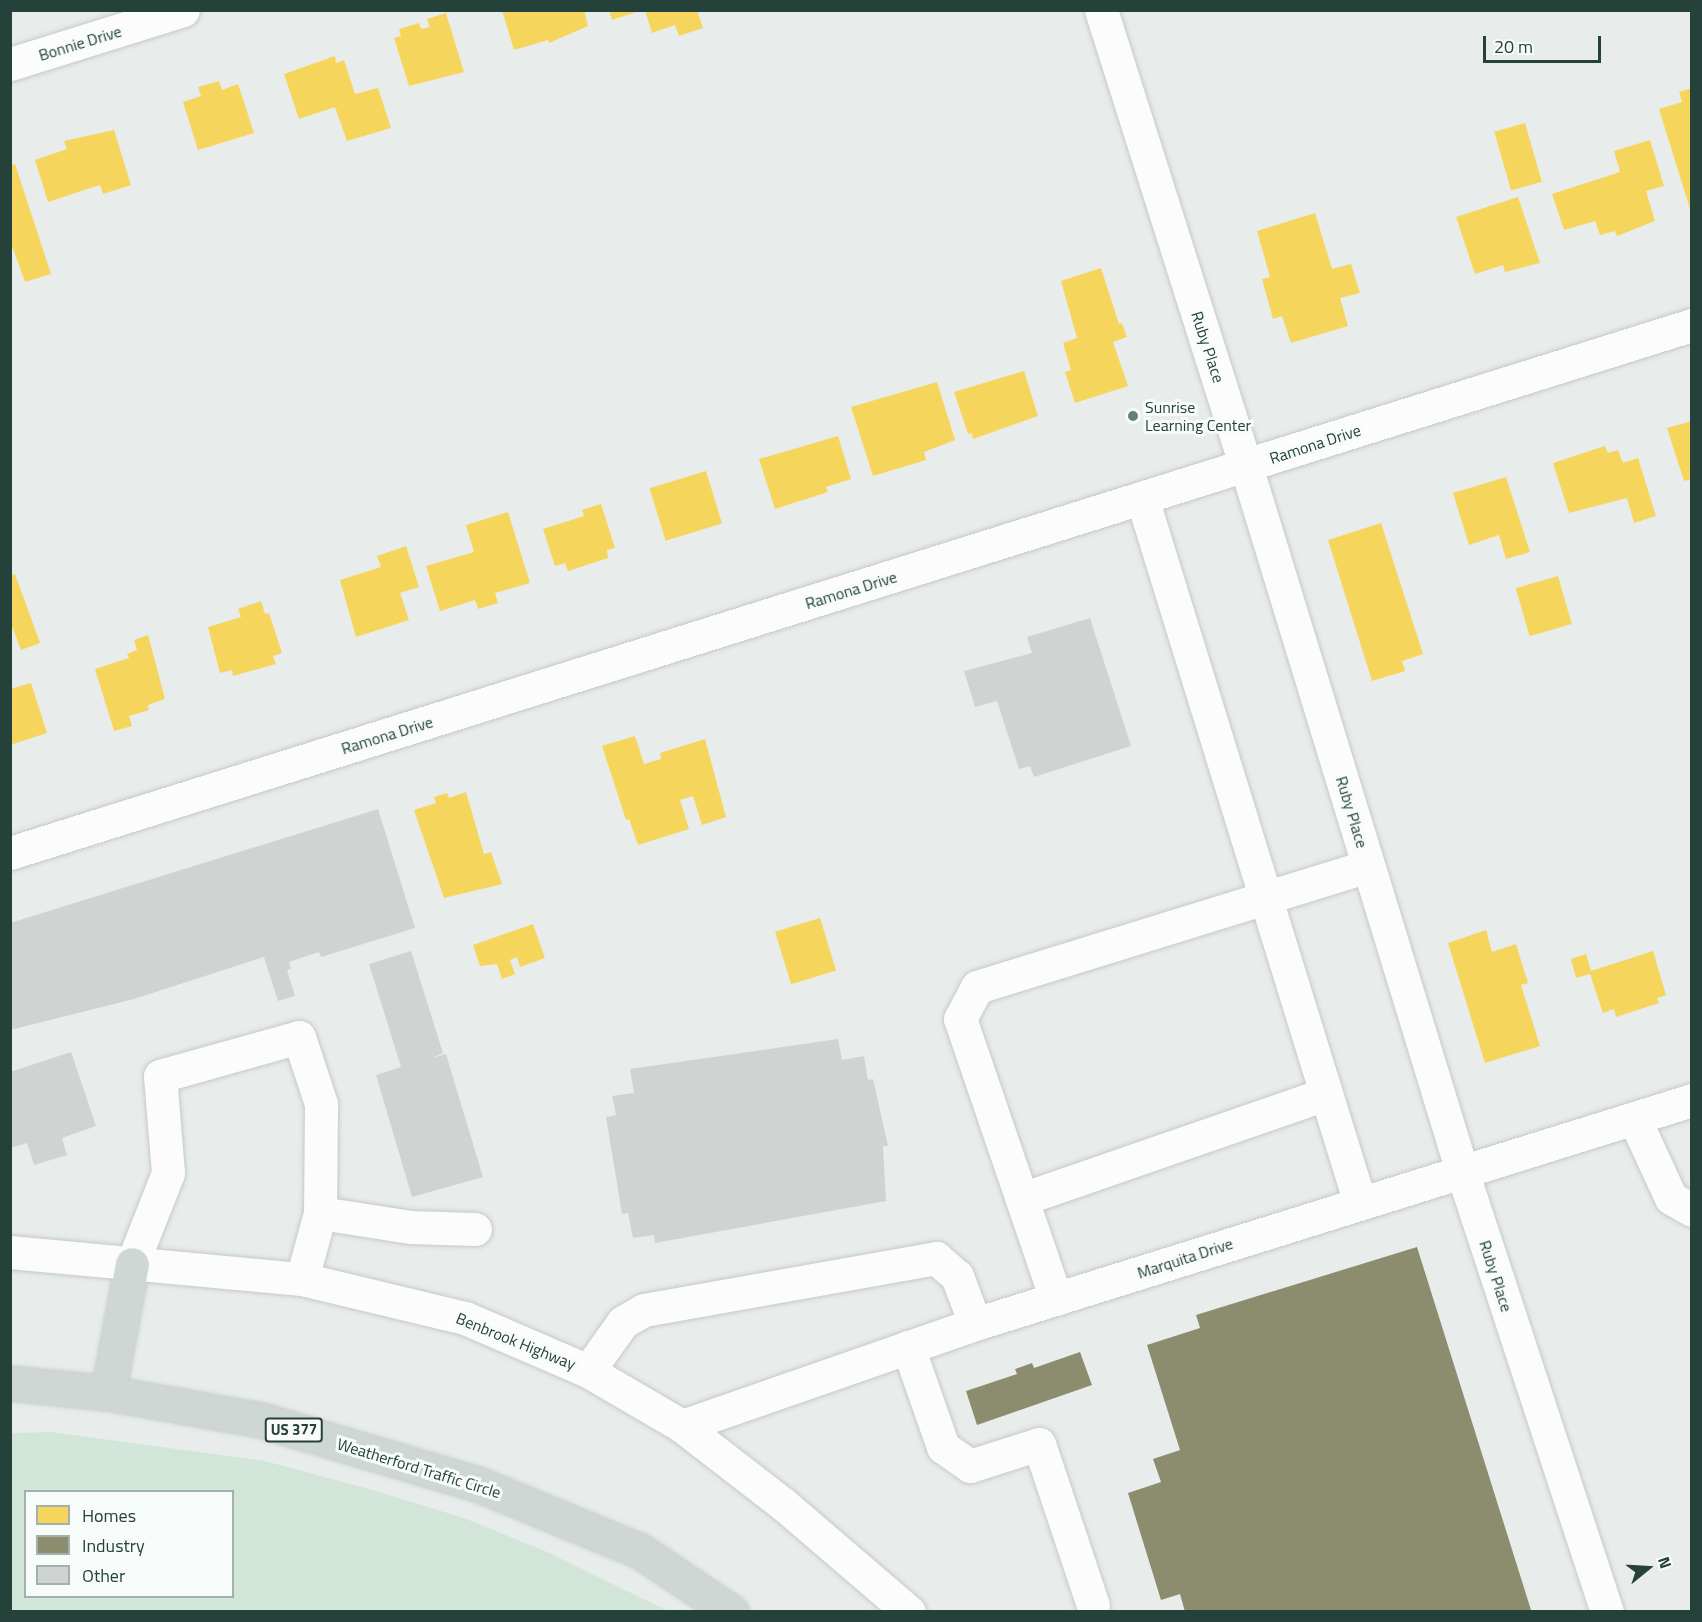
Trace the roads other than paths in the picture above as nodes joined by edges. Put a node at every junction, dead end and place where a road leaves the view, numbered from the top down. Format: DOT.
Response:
graph roads {
  1 [pos="183,10"];
  2 [pos="1101,10"];
  3 [pos="10,64"];
  4 [pos="1692,325"];
  5 [pos="1246,466"];
  6 [pos="1142,498"];
  7 [pos="10,854"];
  8 [pos="1368,866"];
  9 [pos="1263,899"];
  10 [pos="1325,1094"];
  11 [pos="1692,1100"];
  12 [pos="1635,1118"];
  13 [pos="1462,1171"];
  14 [pos="1022,1199"];
  15 [pos="1360,1203"];
  16 [pos="1692,1210"];
  17 [pos="320,1213"];
  18 [pos="475,1229"];
  19 [pos="10,1252"];
  20 [pos="132,1264"];
  21 [pos="302,1278"];
  22 [pos="1056,1299"];
  23 [pos="975,1324"];
  24 [pos="908,1347"];
  25 [pos="588,1371"];
  26 [pos="10,1383"];
  27 [pos="108,1393"];
  28 [pos="682,1426"];
  29 [pos="1093,1605"];
  30 [pos="731,1611"];
  31 [pos="909,1611"];
  32 [pos="1607,1611"];
  1 -- 3 [label="street, Bonnie Drive"];
  2 -- 5 [label="street, Ruby Place"];
  4 -- 5 [label="street, Ramona Drive"];
  5 -- 6 [label="street, Ramona Drive"];
  5 -- 8 [label="street, Ruby Place"];
  6 -- 7 [label="street, Ramona Drive"];
  6 -- 9 [label="street"];
  8 -- 9 [label="street"];
  8 -- 13 [label="street, Ruby Place"];
  9 -- 10 [label="street"];
  9 -- 14 [label="street"];
  10 -- 14 [label="street"];
  10 -- 15 [label="street"];
  11 -- 12 [label="street, Marquita Drive"];
  12 -- 13 [label="street, Marquita Drive"];
  12 -- 16 [label="street"];
  13 -- 15 [label="street, Marquita Drive"];
  13 -- 32 [label="street, Ruby Place"];
  14 -- 22 [label="street"];
  15 -- 22 [label="street, Marquita Drive"];
  17 -- 18 [label="street"];
  17 -- 20 [label="street"];
  17 -- 21 [label="street"];
  19 -- 20 [label="street, Benbrook Highway"];
  20 -- 21 [label="street, Benbrook Highway"];
  20 -- 27 [label="main road"];
  21 -- 25 [label="street, Benbrook Highway"];
  22 -- 23 [label="street, Marquita Drive"];
  23 -- 24 [label="street, Marquita Drive"];
  23 -- 25 [label="street"];
  24 -- 28 [label="street, Marquita Drive"];
  24 -- 29 [label="street"];
  25 -- 28 [label="street, Benbrook Highway"];
  26 -- 27 [label="main road, Weatherford Traffic Circle / US 377"];
  27 -- 30 [label="main road, Weatherford Traffic Circle / US 377"];
  28 -- 31 [label="street, Benbrook Highway"];
}
